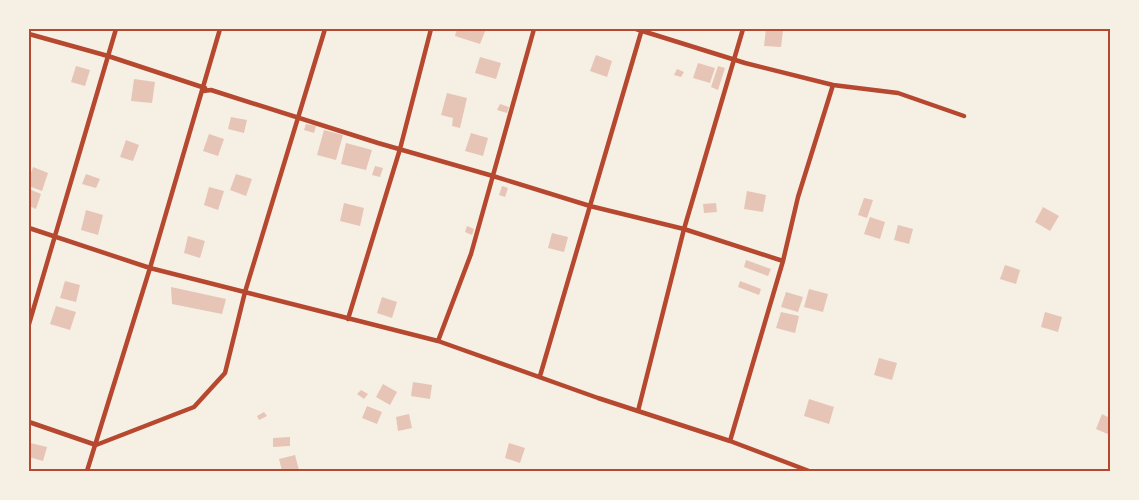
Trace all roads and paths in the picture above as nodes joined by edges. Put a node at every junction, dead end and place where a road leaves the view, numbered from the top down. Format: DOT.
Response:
graph roads {
  1 [pos="116,29"];
  2 [pos="220,29"];
  3 [pos="325,29"];
  4 [pos="431,29"];
  5 [pos="534,29"];
  6 [pos="636,29"];
  7 [pos="743,29"];
  8 [pos="642,30"];
  9 [pos="29,34"];
  10 [pos="108,56"];
  11 [pos="735,59"];
  12 [pos="833,85"];
  13 [pos="203,89"];
  14 [pos="964,116"];
  15 [pos="298,118"];
  16 [pos="400,149"];
  17 [pos="493,176"];
  18 [pos="590,206"];
  19 [pos="29,228"];
  20 [pos="684,229"];
  21 [pos="55,236"];
  22 [pos="783,261"];
  23 [pos="150,268"];
  24 [pos="245,292"];
  25 [pos="348,319"];
  26 [pos="29,324"];
  27 [pos="438,341"];
  28 [pos="540,376"];
  29 [pos="638,411"];
  30 [pos="29,422"];
  31 [pos="730,441"];
  32 [pos="96,445"];
  33 [pos="87,471"];
  34 [pos="809,471"];
  1 -- 10 [label="street"];
  2 -- 13 [label="street"];
  3 -- 15 [label="street"];
  4 -- 16 [label="street"];
  5 -- 17 [label="street"];
  6 -- 8 [label="street"];
  7 -- 11 [label="street"];
  8 -- 11 [label="street"];
  8 -- 18 [label="street"];
  9 -- 10 [label="street"];
  10 -- 13 [label="street"];
  10 -- 21 [label="street"];
  11 -- 12 [label="street"];
  11 -- 20 [label="street"];
  12 -- 14 [label="street"];
  12 -- 22 [label="street"];
  13 -- 15 [label="street"];
  13 -- 23 [label="street"];
  15 -- 16 [label="street"];
  15 -- 24 [label="street"];
  16 -- 17 [label="street"];
  16 -- 25 [label="street"];
  17 -- 18 [label="street"];
  17 -- 27 [label="street"];
  18 -- 20 [label="street"];
  18 -- 28 [label="street"];
  19 -- 21 [label="street"];
  20 -- 22 [label="street"];
  20 -- 29 [label="street"];
  21 -- 23 [label="street"];
  21 -- 26 [label="street"];
  22 -- 31 [label="street"];
  23 -- 24 [label="street"];
  23 -- 32 [label="street"];
  24 -- 25 [label="street"];
  24 -- 32 [label="street"];
  25 -- 27 [label="street"];
  27 -- 28 [label="street"];
  28 -- 29 [label="street"];
  29 -- 31 [label="street"];
  30 -- 32 [label="street"];
  31 -- 34 [label="street"];
  32 -- 33 [label="street"];
}
